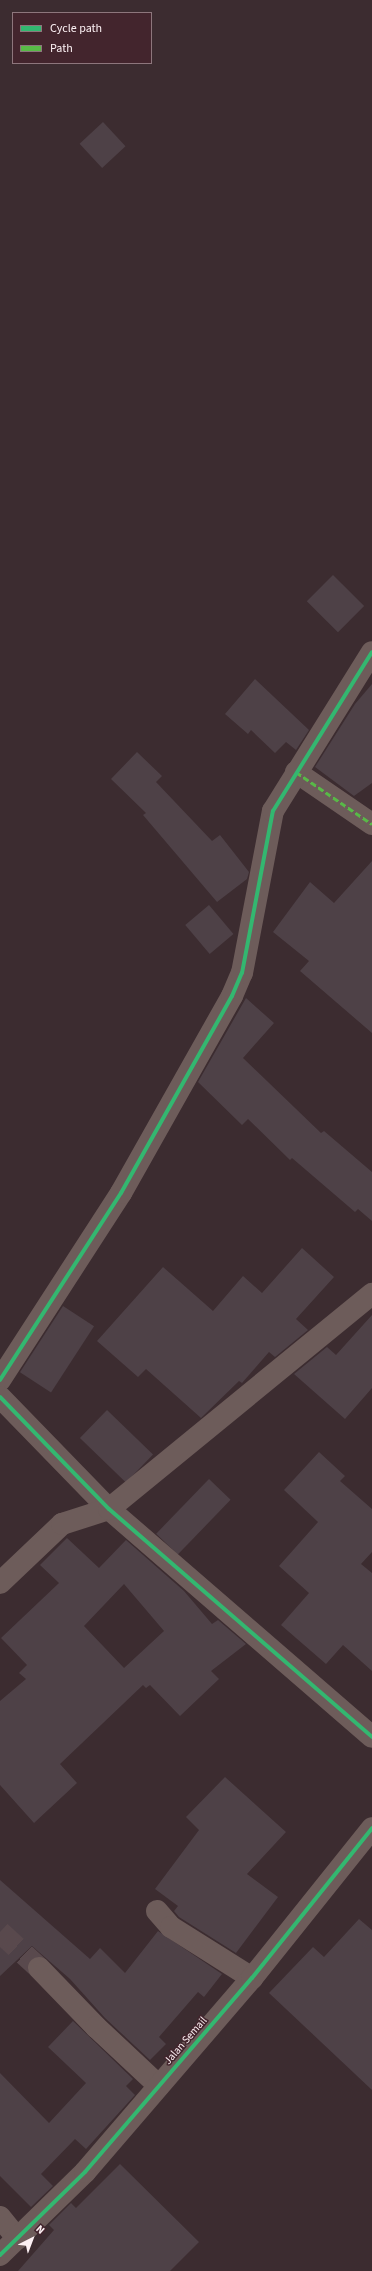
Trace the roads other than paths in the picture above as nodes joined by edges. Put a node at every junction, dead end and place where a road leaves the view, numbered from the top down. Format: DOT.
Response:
graph roads {
  1 [pos="372,652"];
  2 [pos="296,772"];
  3 [pos="372,824"];
  4 [pos="372,1294"];
  5 [pos="0,1380"];
  6 [pos="0,1397"];
  7 [pos="108,1509"];
  8 [pos="0,1583"];
  9 [pos="372,1737"];
  10 [pos="372,1828"];
  11 [pos="157,1911"];
  12 [pos="39,1968"];
  13 [pos="252,1978"];
  14 [pos="159,2086"];
  15 [pos="0,2217"];
  16 [pos="18,2239"];
  17 [pos="0,2255"];
  1 -- 2 [label="street"];
  2 -- 3 [label="street"];
  2 -- 5 [label="street"];
  4 -- 7 [label="street"];
  6 -- 7 [label="street"];
  7 -- 8 [label="street"];
  7 -- 9 [label="street"];
  10 -- 13 [label="street, Jalan Semail"];
  11 -- 13 [label="street"];
  12 -- 14 [label="street"];
  13 -- 14 [label="street, Jalan Semail"];
  14 -- 16 [label="street, Jalan Semail"];
  15 -- 16 [label="street"];
  16 -- 17 [label="street, Jalan Semail"];
}
